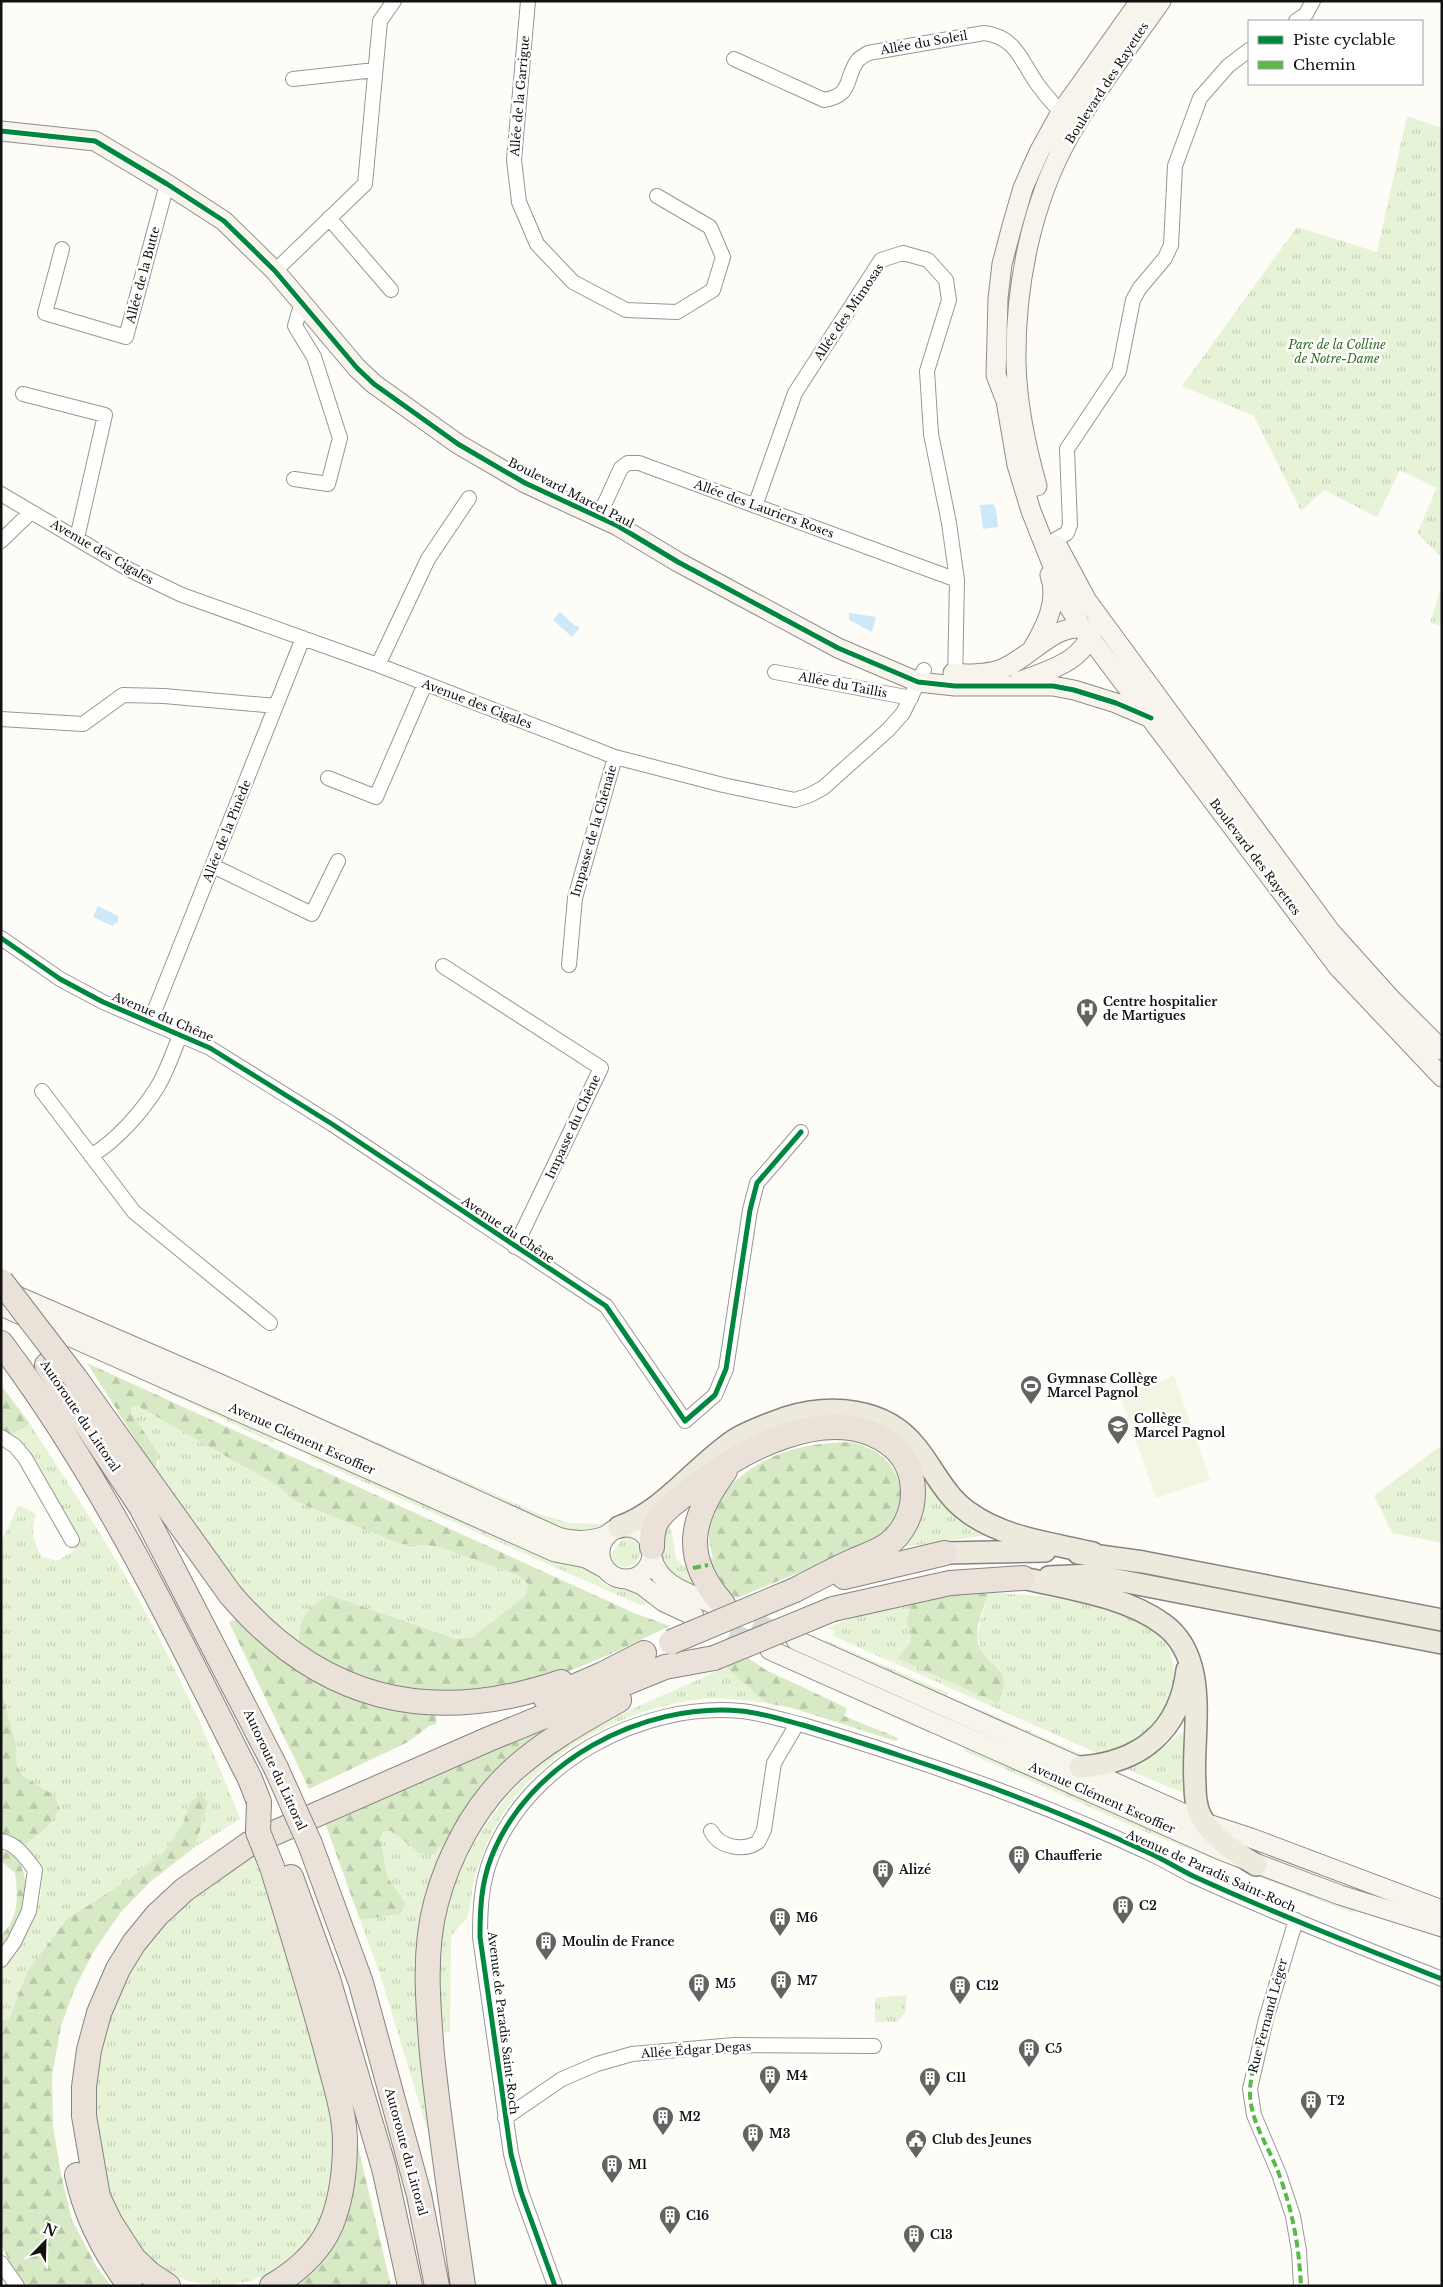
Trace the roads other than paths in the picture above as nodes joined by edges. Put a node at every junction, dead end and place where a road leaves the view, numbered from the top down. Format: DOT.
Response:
graph roads {
  1 [pos="394,1"];
  2 [pos="528,1"];
  3 [pos="1140,1"];
  4 [pos="1161,1"];
  5 [pos="1313,1"];
  6 [pos="1297,20"];
  7 [pos="1248,51"];
  8 [pos="734,59"];
  9 [pos="375,70"];
  10 [pos="293,79"];
  11 [pos="1061,112"];
  12 [pos="1077,124"];
  13 [pos="1,131"];
  14 [pos="167,184"];
  15 [pos="657,196"];
  16 [pos="329,218"];
  17 [pos="62,249"];
  18 [pos="275,271"];
  19 [pos="391,290"];
  20 [pos="306,305"];
  21 [pos="996,375"];
  22 [pos="23,394"];
  23 [pos="294,479"];
  24 [pos="1,494"];
  25 [pos="469,498"];
  26 [pos="756,506"];
  27 [pos="31,512"];
  28 [pos="599,516"];
  29 [pos="77,538"];
  30 [pos="1055,540"];
  31 [pos="1,541"];
  32 [pos="957,580"];
  33 [pos="1094,612"];
  34 [pos="1088,631"];
  35 [pos="303,638"];
  36 [pos="1031,652"];
  37 [pos="378,665"];
  38 [pos="775,672"];
  39 [pos="956,680"];
  40 [pos="918,683"];
  41 [pos="424,684"];
  42 [pos="1006,686"];
  43 [pos="1155,695"];
  44 [pos="276,706"];
  45 [pos="1151,718"];
  46 [pos="1,719"];
  47 [pos="615,757"];
  48 [pos="328,778"];
  49 [pos="338,861"];
  50 [pos="213,866"];
  51 [pos="1,938"];
  52 [pos="569,965"];
  53 [pos="443,966"];
  54 [pos="150,1022"];
  55 [pos="1418,1026"];
  56 [pos="180,1036"];
  57 [pos="1404,1038"];
  58 [pos="1442,1050"];
  59 [pos="1442,1076"];
  60 [pos="42,1091"];
  61 [pos="801,1132"];
  62 [pos="91,1156"];
  63 [pos="515,1247"];
  64 [pos="1,1281"];
  65 [pos="1,1289"];
  66 [pos="1,1305"];
  67 [pos="270,1323"];
  68 [pos="2,1344"];
  69 [pos="1,1437"];
  70 [pos="738,1457"];
  71 [pos="612,1532"];
  72 [pos="72,1540"];
  73 [pos="652,1552"];
  74 [pos="945,1553"];
  75 [pos="1093,1553"];
  76 [pos="604,1568"];
  77 [pos="1023,1578"];
  78 [pos="627,1579"];
  79 [pos="795,1590"];
  80 [pos="720,1605"];
  81 [pos="694,1616"];
  82 [pos="1442,1620"];
  83 [pos="1322,1621"];
  84 [pos="1442,1632"];
  85 [pos="796,1640"];
  86 [pos="1442,1643"];
  87 [pos="770,1650"];
  88 [pos="644,1653"];
  89 [pos="714,1658"];
  90 [pos="1188,1660"];
  91 [pos="797,1724"];
  92 [pos="1080,1767"];
  93 [pos="1205,1823"];
  94 [pos="711,1831"];
  95 [pos="1,1841"];
  96 [pos="278,1863"];
  97 [pos="1256,1865"];
  98 [pos="1442,1910"];
  99 [pos="1296,1920"];
  100 [pos="1442,1927"];
  101 [pos="1,1960"];
  102 [pos="1442,1979"];
  103 [pos="874,2046"];
  104 [pos="505,2118"];
  105 [pos="1,2262"];
  106 [pos="17,2286"];
  107 [pos="130,2286"];
  108 [pos="168,2286"];
  109 [pos="272,2286"];
  110 [pos="410,2286"];
  111 [pos="437,2286"];
  112 [pos="463,2286"];
  113 [pos="556,2286"];
  114 [pos="1301,2286"];
  1 -- 9 [label="street"];
  2 -- 15 [label="street, Allée de la Garrigue"];
  3 -- 11 [label="main road, Boulevard des Rayettes"];
  4 -- 12 [label="main road, Boulevard des Rayettes"];
  5 -- 6 [label="street"];
  7 -- 30 [label="street"];
  8 -- 11 [label="street, Allée du Soleil"];
  9 -- 10 [label="street"];
  9 -- 16 [label="street"];
  11 -- 12 [label="street, Allée du Soleil"];
  11 -- 21 [label="main road, Boulevard des Rayettes"];
  12 -- 30 [label="main road, Boulevard des Rayettes"];
  13 -- 14 [label="main road, Boulevard Marcel Paul"];
  14 -- 17 [label="street, Allée de la Butte"];
  14 -- 18 [label="main road, Boulevard Marcel Paul"];
  16 -- 18 [label="street"];
  16 -- 19 [label="street"];
  18 -- 20 [label="main road, Boulevard Marcel Paul"];
  20 -- 23 [label="street"];
  20 -- 28 [label="main road, Boulevard Marcel Paul"];
  21 -- 34 [label="main road, Boulevard des Rayettes"];
  21 -- 36 [label="main road"];
  22 -- 29 [label="street"];
  24 -- 27 [label="street, Avenue des Cigales"];
  25 -- 37 [label="street"];
  26 -- 28 [label="street, Allée des Lauriers Roses"];
  26 -- 32 [label="street, Allée des Lauriers Roses"];
  26 -- 32 [label="street, Allée des Mimosas"];
  27 -- 29 [label="street, Avenue des Cigales"];
  27 -- 31 [label="street"];
  28 -- 40 [label="main road, Boulevard Marcel Paul"];
  29 -- 35 [label="street, Avenue des Cigales"];
  30 -- 33 [label="main road, Boulevard des Rayettes"];
  32 -- 39 [label="street, Allée des Mimosas"];
  33 -- 34 [label="main road"];
  33 -- 43 [label="main road, Boulevard des Rayettes"];
  34 -- 36 [label="main road, Boulevard Marcel Paul"];
  34 -- 42 [label="main road, Boulevard Marcel Paul"];
  34 -- 43 [label="main road, Boulevard des Rayettes"];
  34 -- 45 [label="main road, Boulevard des Rayettes"];
  35 -- 37 [label="street, Avenue des Cigales"];
  35 -- 44 [label="street, Allée de la Pinède"];
  36 -- 39 [label="main road, Boulevard Marcel Paul"];
  37 -- 41 [label="street, Avenue des Cigales"];
  38 -- 40 [label="street, Allée du Taillis"];
  39 -- 40 [label="main road, Boulevard Marcel Paul"];
  39 -- 42 [label="main road, Boulevard Marcel Paul"];
  40 -- 47 [label="street, Avenue des Cigales"];
  41 -- 47 [label="street, Avenue des Cigales"];
  41 -- 48 [label="street"];
  42 -- 45 [label="main road, Boulevard Marcel Paul"];
  43 -- 55 [label="main road, Boulevard des Rayettes"];
  44 -- 46 [label="street"];
  44 -- 50 [label="street, Allée de la Pinède"];
  45 -- 57 [label="main road, Boulevard des Rayettes"];
  47 -- 52 [label="street, Impasse de la Chênaie"];
  49 -- 50 [label="street"];
  50 -- 54 [label="street, Allée de la Pinède"];
  51 -- 54 [label="street, Avenue du Chêne"];
  53 -- 63 [label="street, Impasse du Chêne"];
  54 -- 56 [label="street, Avenue du Chêne"];
  55 -- 57 [label="main road"];
  55 -- 58 [label="main road, Boulevard des Rayettes"];
  56 -- 62 [label="street"];
  56 -- 63 [label="street, Avenue du Chêne"];
  57 -- 59 [label="main road, Boulevard des Rayettes"];
  60 -- 62 [label="street"];
  61 -- 63 [label="street, Avenue du Chêne"];
  62 -- 67 [label="street"];
  64 -- 88 [label="highway, bridge"];
  65 -- 71 [label="main road, Avenue Clément Escoffier"];
  66 -- 76 [label="main road, Avenue Clément Escoffier"];
  66 -- 111 [label="highway, Autoroute du Littoral, bridge"];
  68 -- 96 [label="highway, Autoroute du Littoral, bridge"];
  69 -- 72 [label="street"];
  70 -- 73 [label="highway"];
  70 -- 79 [label="highway"];
  70 -- 80 [label="highway"];
  71 -- 73 [label="main road"];
  71 -- 75 [label="main road"];
  71 -- 76 [label="main road"];
  73 -- 78 [label="main road"];
  73 -- 80 [label="main road"];
  74 -- 75 [label="main road"];
  74 -- 79 [label="highway"];
  75 -- 82 [label="main road"];
  76 -- 78 [label="main road"];
  77 -- 83 [label="main road"];
  77 -- 89 [label="highway, bridge"];
  77 -- 90 [label="main road"];
  78 -- 81 [label="main road"];
  79 -- 88 [label="highway, bridge"];
  83 -- 84 [label="main road"];
  83 -- 86 [label="main road"];
  85 -- 92 [label="main road, Avenue Clément Escoffier"];
  87 -- 97 [label="main road, Avenue Clément Escoffier"];
  88 -- 107 [label="highway"];
  89 -- 108 [label="highway"];
  89 -- 112 [label="highway"];
  90 -- 92 [label="main road"];
  90 -- 93 [label="main road"];
  91 -- 94 [label="street"];
  91 -- 99 [label="street, Avenue de Paradis Saint-Roch"];
  91 -- 104 [label="street, Avenue de Paradis Saint-Roch"];
  92 -- 93 [label="main road, Avenue Clément Escoffier"];
  93 -- 97 [label="main road"];
  93 -- 98 [label="main road, Avenue Clément Escoffier"];
  95 -- 101 [label="street"];
  96 -- 109 [label="highway"];
  96 -- 110 [label="highway, Autoroute du Littoral"];
  97 -- 100 [label="main road, Avenue Clément Escoffier"];
  99 -- 102 [label="street, Avenue de Paradis Saint-Roch"];
  99 -- 114 [label="street, Rue Fernand Léger"];
  103 -- 104 [label="street, Allée Édgar Degas"];
  104 -- 113 [label="street, Avenue de Paradis Saint-Roch"];
  105 -- 106 [label="street"];
}
